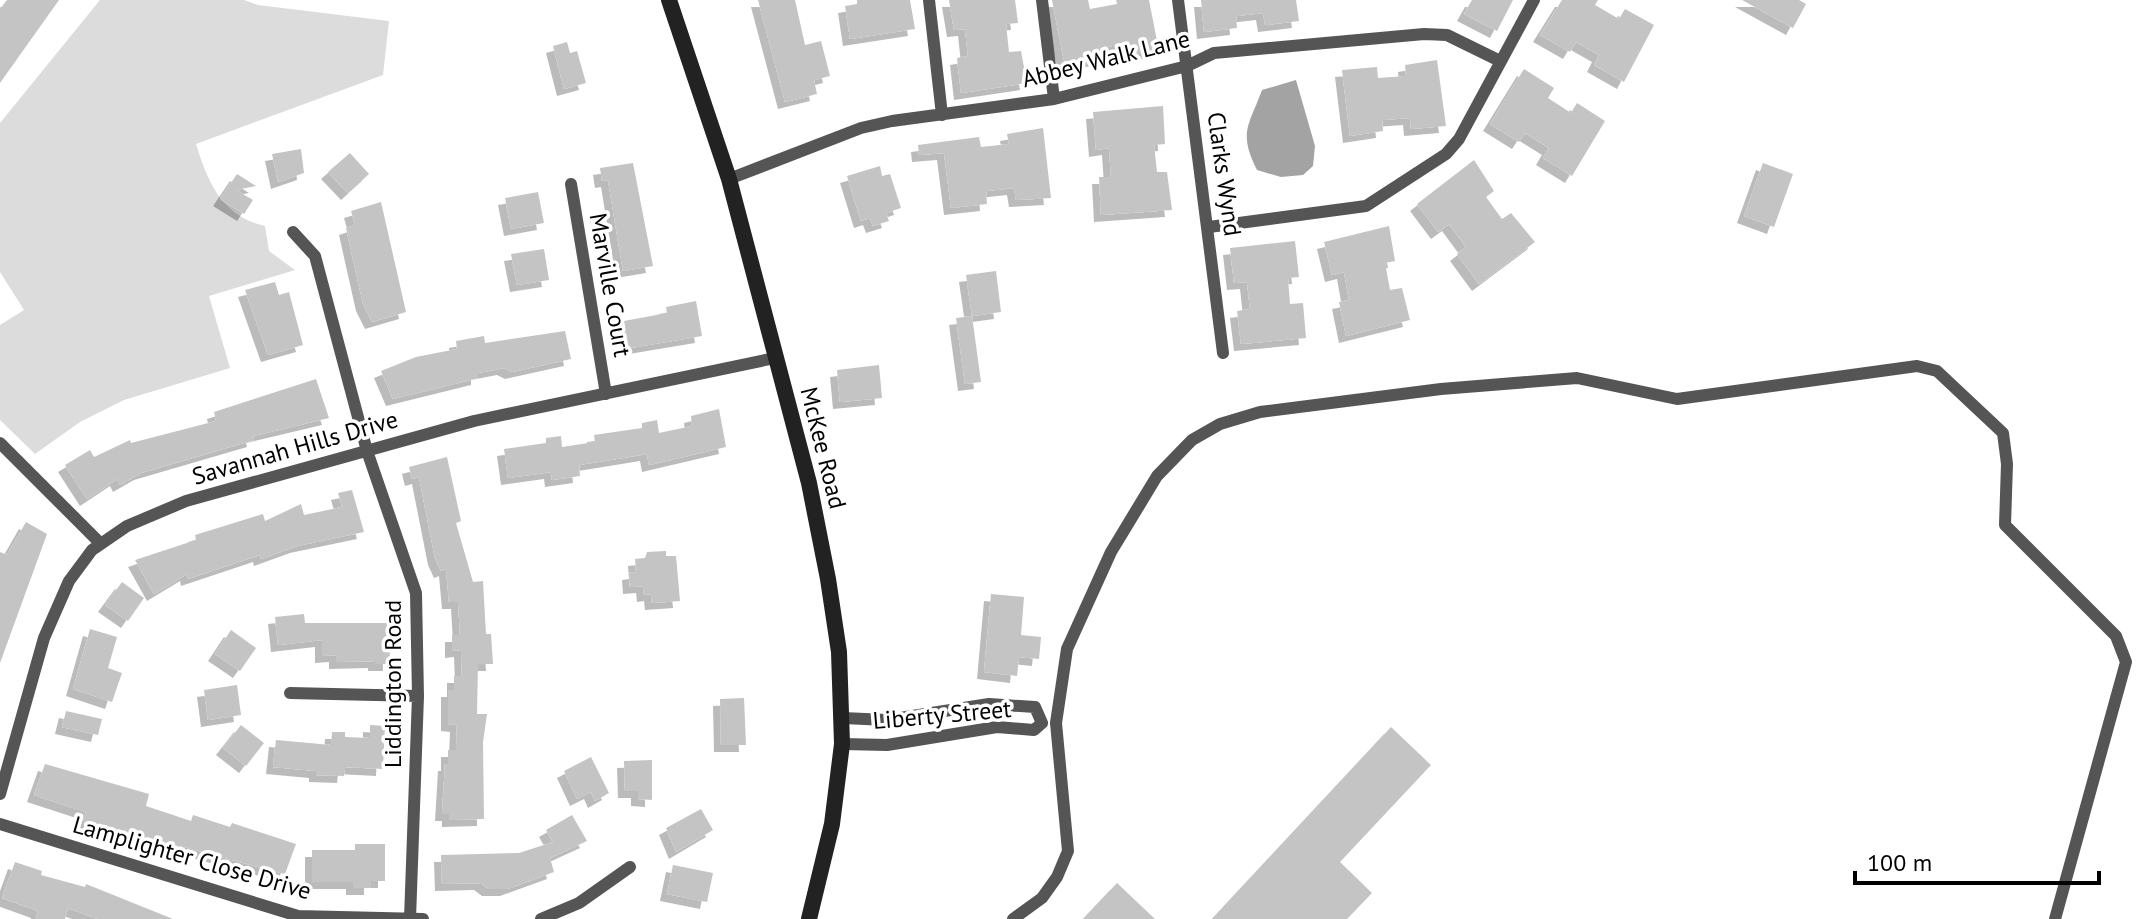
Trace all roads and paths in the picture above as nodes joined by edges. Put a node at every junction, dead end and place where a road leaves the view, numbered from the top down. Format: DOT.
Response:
graph roads {
  1 [pos="669,0"];
  2 [pos="929,0"];
  3 [pos="1042,0"];
  4 [pos="1178,0"];
  5 [pos="1534,0"];
  6 [pos="1498,60"];
  7 [pos="1187,66"];
  8 [pos="1054,99"];
  9 [pos="942,115"];
  10 [pos="729,179"];
  11 [pos="571,184"];
  12 [pos="1209,227"];
  13 [pos="293,232"];
  14 [pos="1223,353"];
  15 [pos="775,358"];
  16 [pos="606,394"];
  17 [pos="0,443"];
  18 [pos="367,451"];
  19 [pos="101,544"];
  20 [pos="290,693"];
  21 [pos="418,696"];
  22 [pos="959,708"];
  23 [pos="843,718"];
  24 [pos="1049,723"];
  25 [pos="961,733"];
  26 [pos="842,744"];
  27 [pos="0,794"];
  28 [pos="0,824"];
  29 [pos="630,867"];
  30 [pos="410,919"];
  31 [pos="423,919"];
  32 [pos="541,919"];
  33 [pos="809,919"];
  34 [pos="1013,919"];
  35 [pos="2055,919"];
  1 -- 10 [label="street, McKee Road"];
  2 -- 9 [label="street"];
  3 -- 8 [label="street"];
  4 -- 7 [label="street, Clarks Wynd"];
  5 -- 6 [label="street"];
  6 -- 7 [label="street, Abbey Walk Lane"];
  6 -- 12 [label="street"];
  7 -- 8 [label="street, Abbey Walk Lane"];
  7 -- 12 [label="street, Clarks Wynd"];
  8 -- 9 [label="street, Abbey Walk Lane"];
  9 -- 10 [label="street, Abbey Walk Lane"];
  10 -- 15 [label="street, McKee Road"];
  11 -- 16 [label="street, Marville Court"];
  12 -- 14 [label="street, Clarks Wynd"];
  13 -- 18 [label="street, Liddington Road"];
  15 -- 16 [label="street, Savannah Hills Drive"];
  15 -- 23 [label="street, McKee Road"];
  16 -- 18 [label="street, Savannah Hills Drive"];
  17 -- 19 [label="street"];
  18 -- 19 [label="street, Savannah Hills Drive"];
  18 -- 21 [label="street, Liddington Road"];
  19 -- 27 [label="street, Savannah Hills Drive"];
  20 -- 21 [label="street"];
  21 -- 30 [label="street, Liddington Road"];
  22 -- 23 [label="street, Liberty Street"];
  22 -- 24 [label="street, Liberty Street"];
  22 -- 25 [label="street"];
  23 -- 26 [label="street, McKee Road"];
  24 -- 25 [label="street, Liberty Street"];
  24 -- 34 [label="street"];
  24 -- 35 [label="street"];
  25 -- 26 [label="street, Liberty Street"];
  26 -- 33 [label="street, McKee Road"];
  28 -- 30 [label="street, Lamplighter Close Drive"];
  29 -- 32 [label="street"];
  30 -- 31 [label="street, Lamplighter Close Drive"];
}
